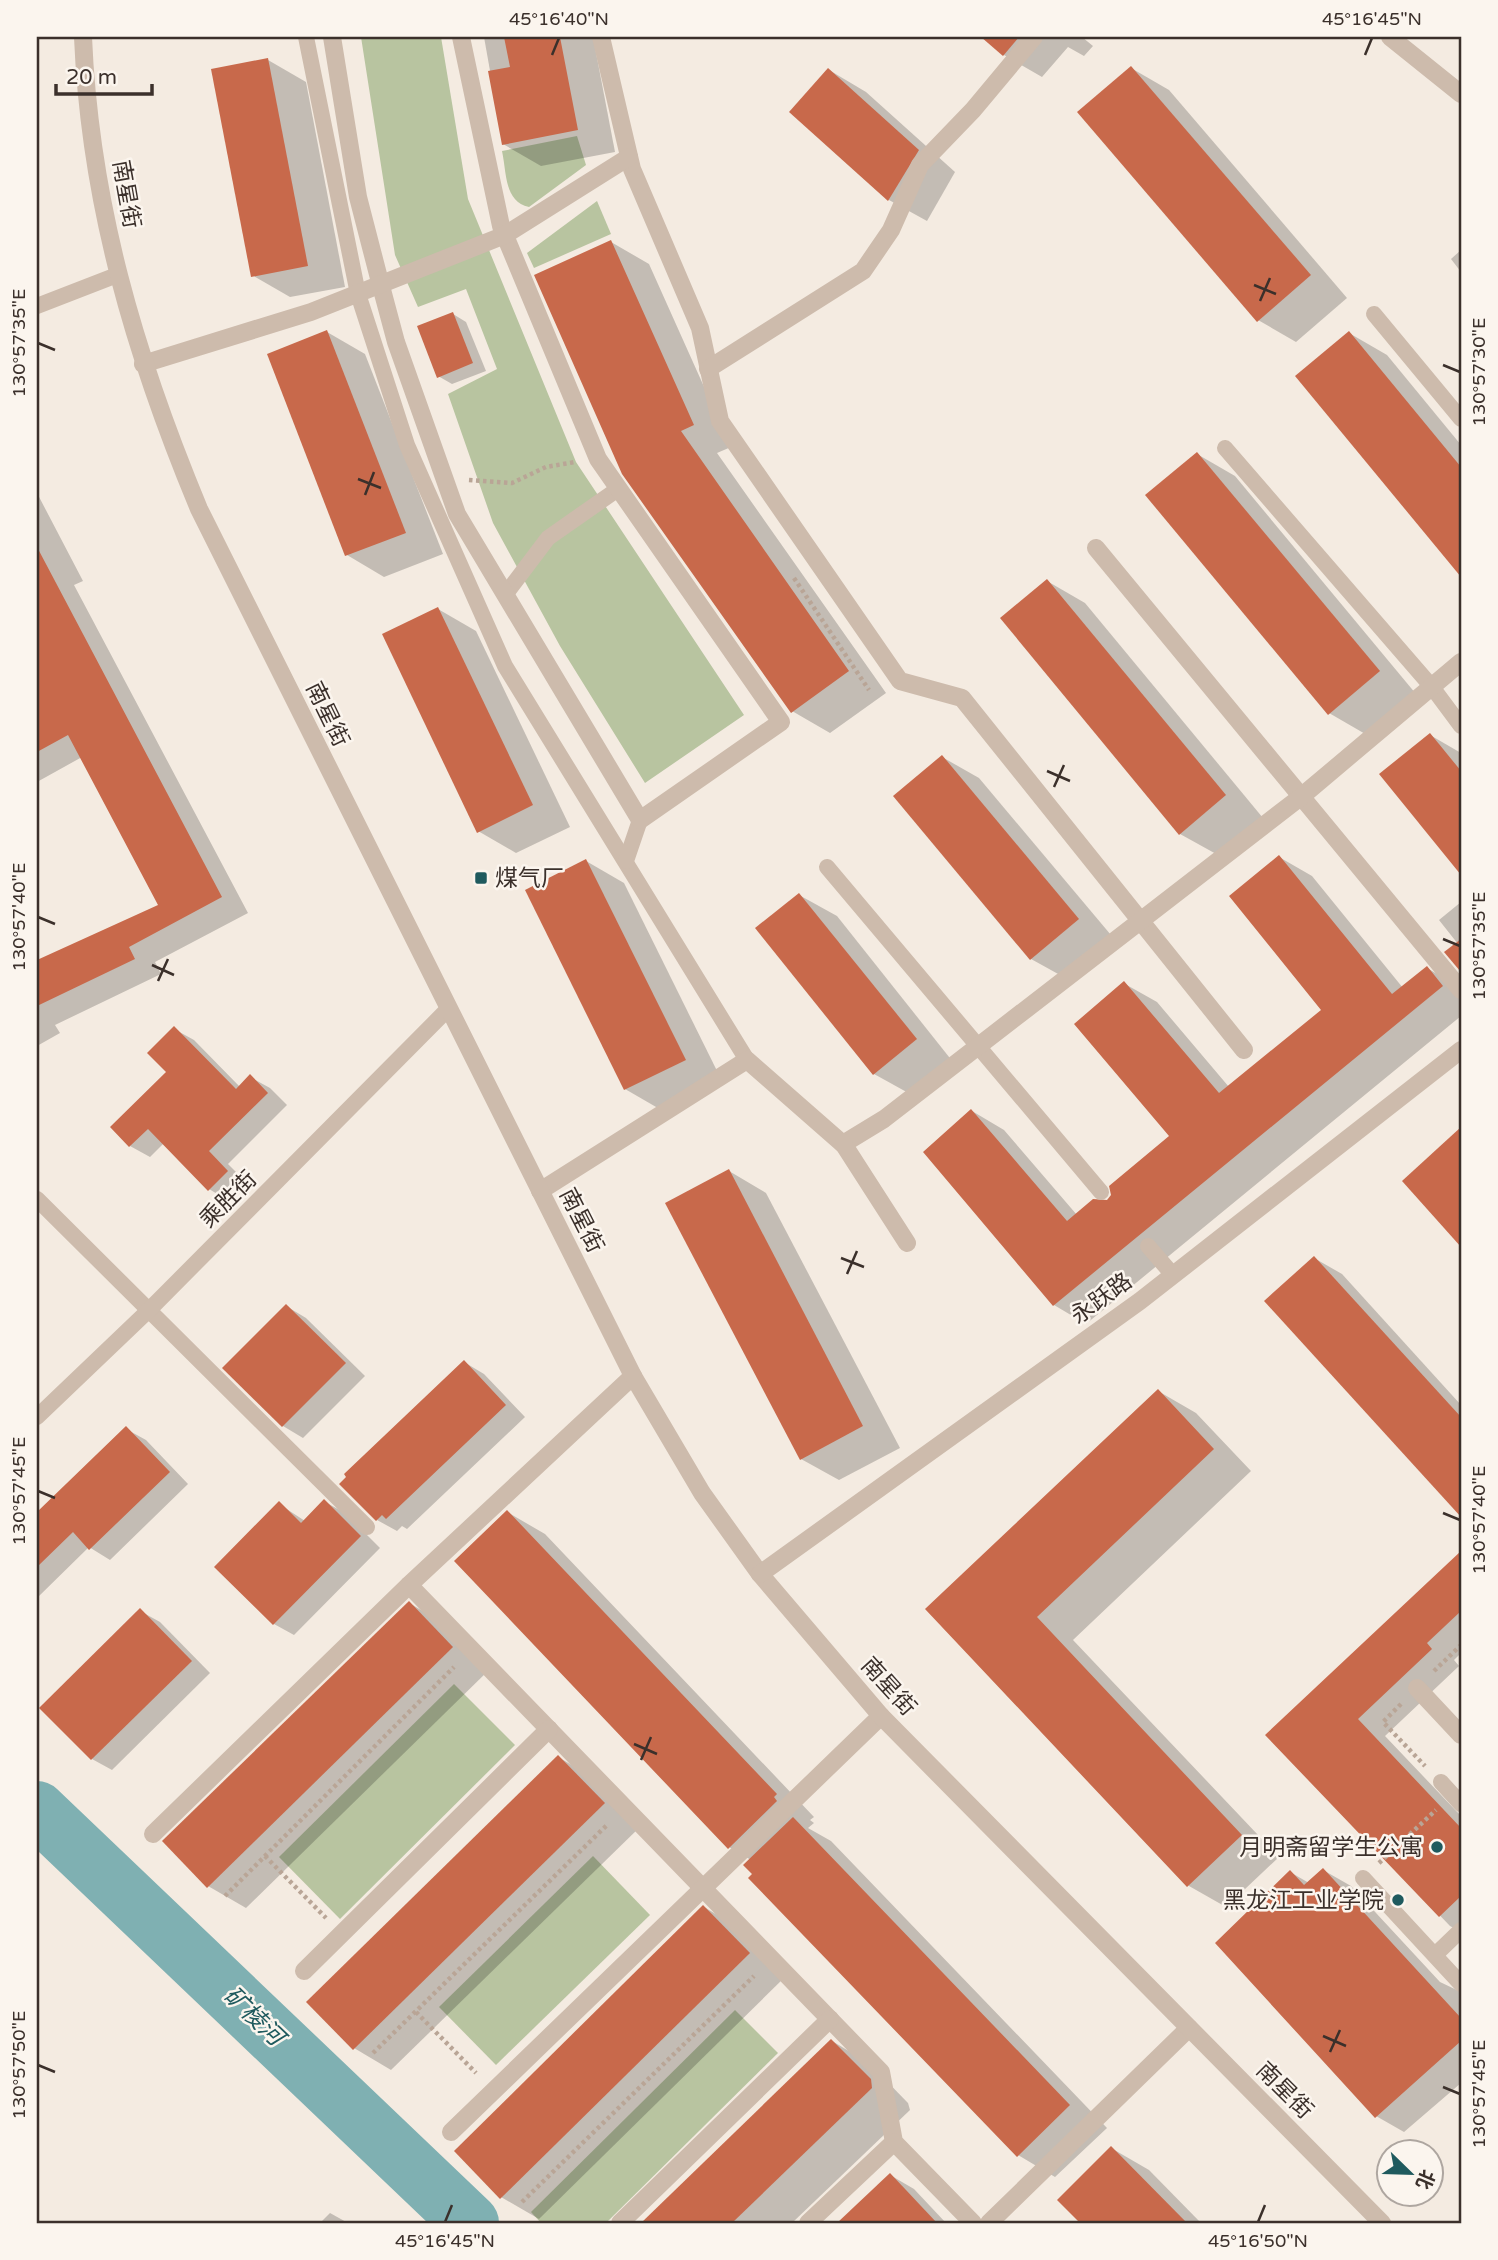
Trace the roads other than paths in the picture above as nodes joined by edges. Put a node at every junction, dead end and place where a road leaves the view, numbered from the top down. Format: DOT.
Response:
graph roads {
  1 [pos="83,37"];
  2 [pos="306,37"];
  3 [pos="332,37"];
  4 [pos="461,37"];
  5 [pos="601,37"];
  6 [pos="1034,37"];
  7 [pos="1390,37"];
  8 [pos="1461,93"];
  9 [pos="629,157"];
  10 [pos="505,235"];
  11 [pos="117,275"];
  12 [pos="381,286"];
  13 [pos="358,294"];
  14 [pos="37,306"];
  15 [pos="1374,314"];
  16 [pos="143,364"];
  17 [pos="708,369"];
  18 [pos="1461,419"];
  19 [pos="1225,448"];
  20 [pos="618,489"];
  21 [pos="1096,548"];
  22 [pos="505,595"];
  23 [pos="1461,662"];
  24 [pos="1432,687"];
  25 [pos="1461,726"];
  26 [pos="1302,796"];
  27 [pos="640,820"];
  28 [pos="626,861"];
  29 [pos="827,867"];
  30 [pos="1140,920"];
  31 [pos="1461,990"];
  32 [pos="448,1009"];
  33 [pos="978,1046"];
  34 [pos="1244,1050"];
  35 [pos="1461,1050"];
  36 [pos="747,1060"];
  37 [pos="843,1144"];
  38 [pos="540,1191"];
  39 [pos="1101,1192"];
  40 [pos="37,1199"];
  41 [pos="907,1243"];
  42 [pos="1148,1246"];
  43 [pos="1173,1275"];
  44 [pos="149,1310"];
  45 [pos="633,1376"];
  46 [pos="37,1417"];
  47 [pos="367,1527"];
  48 [pos="760,1574"];
  49 [pos="409,1585"];
  50 [pos="1417,1688"];
  51 [pos="881,1716"];
  52 [pos="549,1729"];
  53 [pos="1461,1735"];
  54 [pos="1441,1782"];
  55 [pos="1457,1799"];
  56 [pos="153,1834"];
  57 [pos="1363,1878"];
  58 [pos="704,1888"];
  59 [pos="1461,1930"];
  60 [pos="1435,1955"];
  61 [pos="304,1971"];
  62 [pos="1461,1984"];
  63 [pos="830,2019"];
  64 [pos="1189,2028"];
  65 [pos="451,2132"];
  66 [pos="894,2142"];
  67 [pos="620,2223"];
  68 [pos="807,2223"];
  69 [pos="973,2223"];
  70 [pos="989,2223"];
  71 [pos="1382,2223"];
  1 -- 11 [label="street, 南星街"];
  2 -- 13 [label="lane"];
  3 -- 12 [label="street"];
  4 -- 10 [label="street"];
  5 -- 9 [label="street"];
  6 -- 17 [label="street"];
  7 -- 8 [label="street"];
  9 -- 10 [label="street"];
  9 -- 17 [label="street"];
  10 -- 12 [label="street"];
  10 -- 20 [label="street"];
  11 -- 14 [label="lane"];
  11 -- 16 [label="street, 南星街"];
  12 -- 13 [label="street"];
  12 -- 22 [label="street"];
  13 -- 16 [label="street"];
  13 -- 28 [label="lane"];
  15 -- 18 [label="lane"];
  16 -- 32 [label="street, 南星街"];
  17 -- 30 [label="street"];
  19 -- 24 [label="lane"];
  20 -- 22 [label="lane"];
  20 -- 27 [label="street"];
  21 -- 26 [label="street"];
  22 -- 27 [label="street"];
  23 -- 24 [label="street"];
  24 -- 25 [label="lane"];
  24 -- 26 [label="street"];
  26 -- 30 [label="street"];
  26 -- 31 [label="street"];
  27 -- 28 [label="lane"];
  28 -- 36 [label="lane"];
  29 -- 33 [label="lane"];
  30 -- 33 [label="street"];
  30 -- 34 [label="street"];
  32 -- 38 [label="street, 南星街"];
  32 -- 44 [label="lane, 乘胜街"];
  33 -- 37 [label="street"];
  33 -- 39 [label="lane"];
  35 -- 43 [label="street, 永跃路"];
  36 -- 37 [label="street"];
  36 -- 38 [label="street"];
  37 -- 41 [label="street"];
  38 -- 45 [label="street, 南星街"];
  40 -- 44 [label="lane"];
  42 -- 43 [label="lane"];
  43 -- 48 [label="street, 永跃路"];
  44 -- 46 [label="lane, 乘胜街"];
  44 -- 47 [label="lane"];
  45 -- 48 [label="street, 南星街"];
  45 -- 49 [label="street"];
  48 -- 51 [label="street, 南星街"];
  49 -- 52 [label="street"];
  49 -- 56 [label="street"];
  50 -- 53 [label="street"];
  51 -- 58 [label="street"];
  51 -- 64 [label="street, 南星街"];
  52 -- 58 [label="street"];
  52 -- 61 [label="street"];
  54 -- 55 [label="lane"];
  57 -- 60 [label="lane"];
  58 -- 63 [label="street"];
  58 -- 65 [label="street"];
  59 -- 60 [label="lane"];
  60 -- 62 [label="lane"];
  63 -- 66 [label="street"];
  63 -- 67 [label="street"];
  64 -- 70 [label="street"];
  64 -- 71 [label="street, 南星街"];
  66 -- 68 [label="street"];
  66 -- 69 [label="street"];
}
